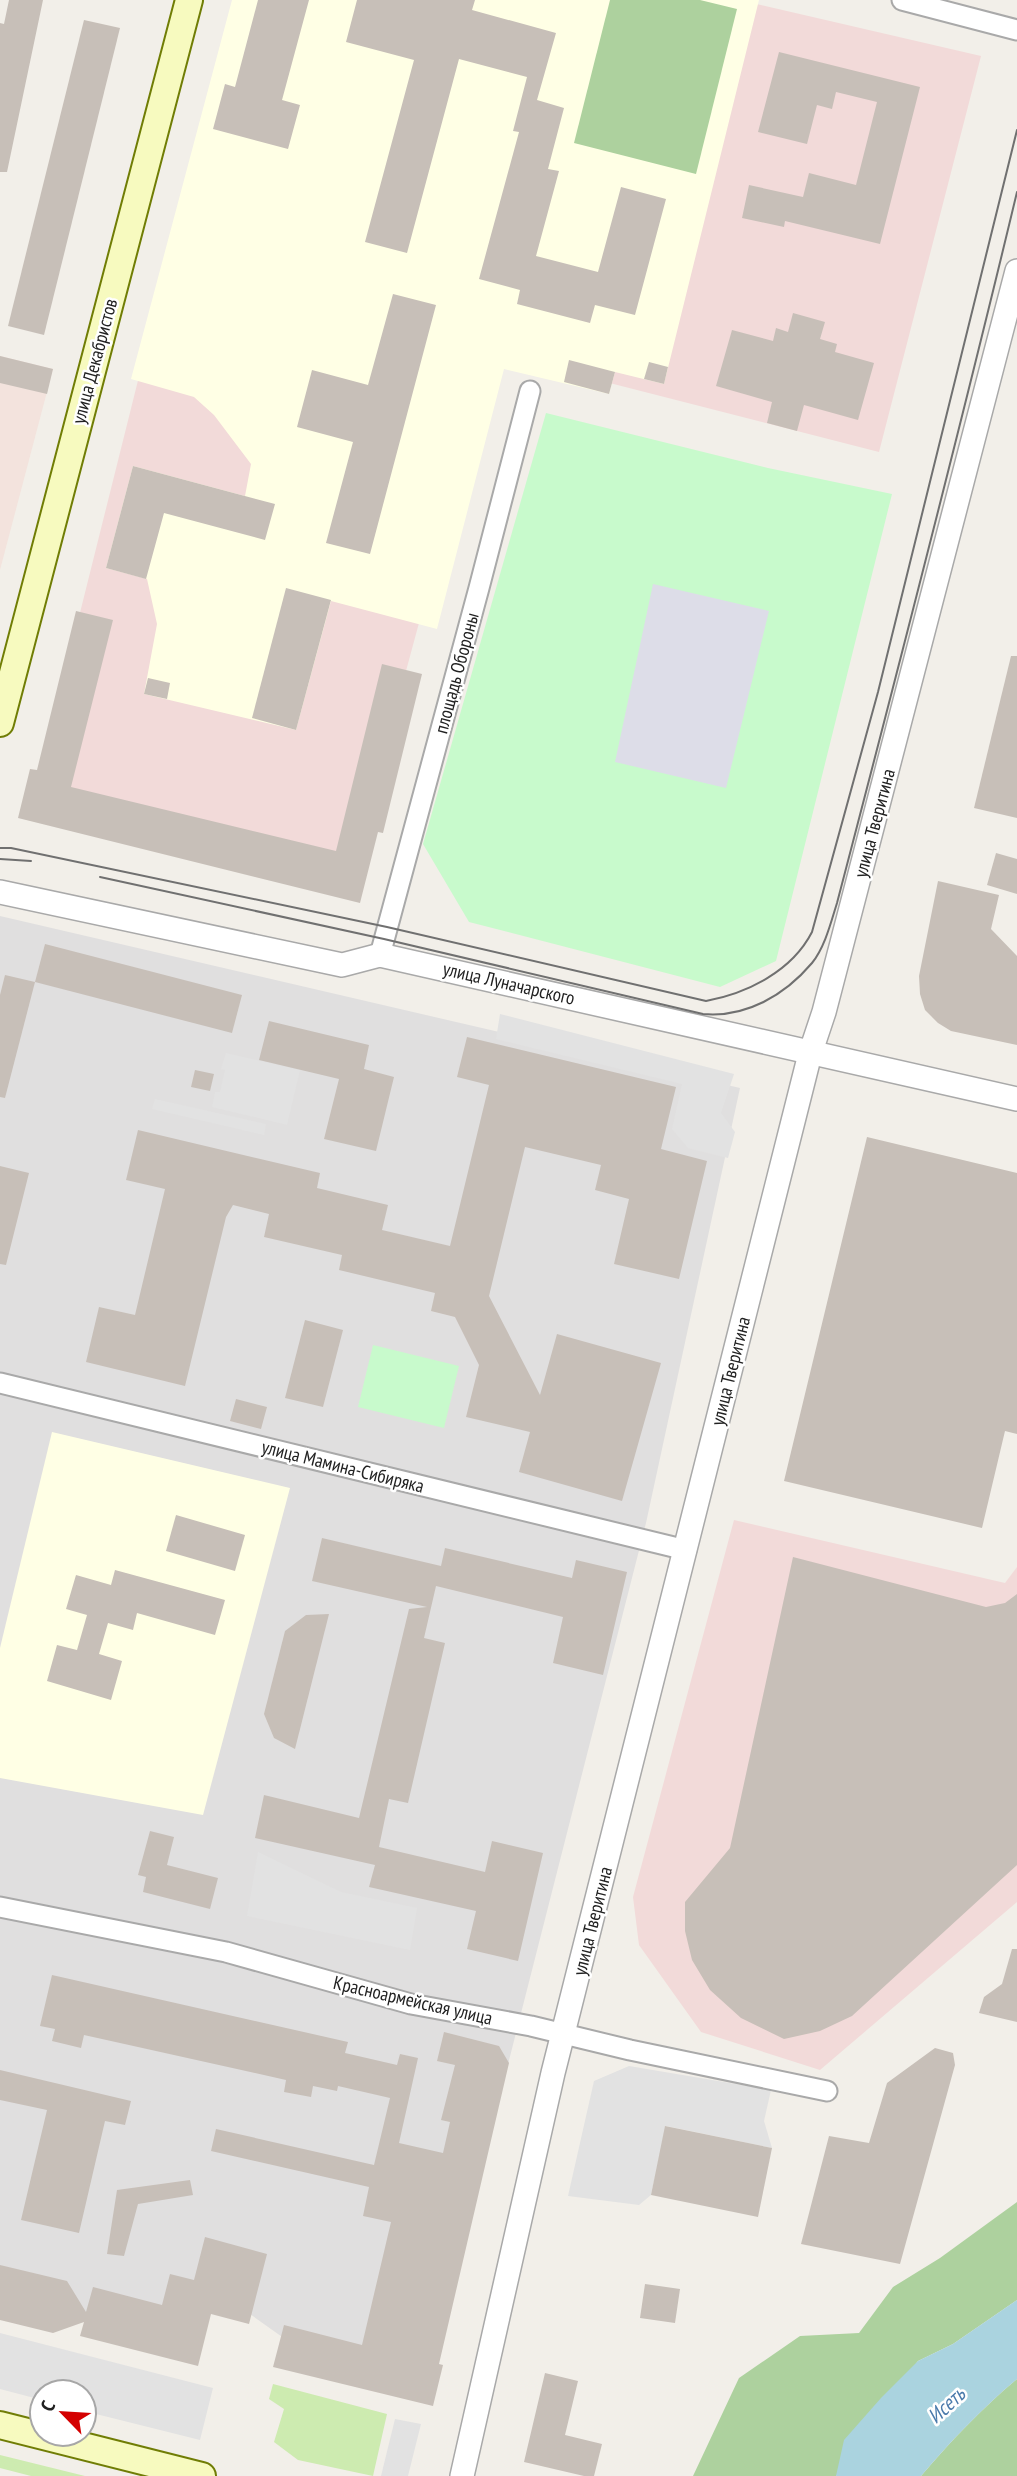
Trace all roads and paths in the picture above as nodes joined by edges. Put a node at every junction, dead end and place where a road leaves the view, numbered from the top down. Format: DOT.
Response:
graph roads {
  1 [pos="188,0"];
  2 [pos="902,0"];
  3 [pos="1017,30"];
  4 [pos="1017,271"];
  5 [pos="530,391"];
  6 [pos="0,723"];
  7 [pos="0,891"];
  8 [pos="380,955"];
  9 [pos="810,1054"];
  10 [pos="1017,1099"];
  11 [pos="0,1383"];
  12 [pos="685,1550"];
  13 [pos="0,1907"];
  14 [pos="564,2034"];
  15 [pos="827,2091"];
  16 [pos="0,2425"];
  17 [pos="202,2476"];
  18 [pos="462,2476"];
  1 -- 6 [label="main road, улица Декабристов"];
  2 -- 3 [label="street"];
  4 -- 9 [label="street, улица Тверитина"];
  5 -- 8 [label="street, площадь Обороны"];
  7 -- 8 [label="street, улица Луначарского"];
  8 -- 9 [label="street, улица Луначарского"];
  9 -- 10 [label="street, улица Луначарского"];
  9 -- 12 [label="street, улица Тверитина"];
  11 -- 12 [label="street, улица Мамина-Сибиряка"];
  12 -- 14 [label="street, улица Тверитина"];
  13 -- 14 [label="street, Красноармейская улица"];
  14 -- 15 [label="street, Красноармейская улица"];
  14 -- 18 [label="street, улица Тверитина"];
  16 -- 17 [label="main road"];
}
